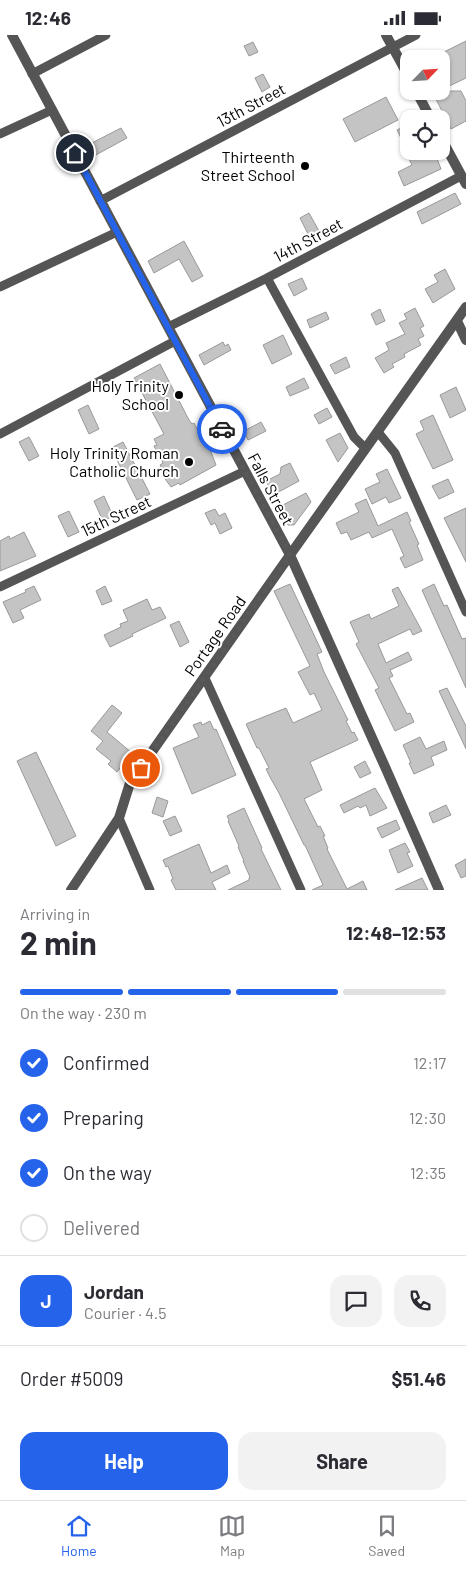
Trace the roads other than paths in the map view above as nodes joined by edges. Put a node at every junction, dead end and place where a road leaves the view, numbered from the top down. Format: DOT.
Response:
graph roads {
  1 [pos="12,35"];
  2 [pos="106,35"];
  3 [pos="386,35"];
  4 [pos="416,35"];
  5 [pos="392,47"];
  6 [pos="400,61"];
  7 [pos="32,74"];
  8 [pos="52,110"];
  9 [pos="0,134"];
  10 [pos="450,154"];
  11 [pos="464,180"];
  12 [pos="100,201"];
  13 [pos="117,232"];
  14 [pos="267,278"];
  15 [pos="0,287"];
  16 [pos="466,307"];
  17 [pos="457,321"];
  18 [pos="168,327"];
  19 [pos="466,339"];
  20 [pos="175,341"];
  21 [pos="378,432"];
  22 [pos="0,434"];
  23 [pos="365,448"];
  24 [pos="245,471"];
  25 [pos="290,555"];
  26 [pos="0,587"];
  27 [pos="466,612"];
  28 [pos="205,677"];
  29 [pos="118,818"];
  30 [pos="71,890"];
  31 [pos="150,890"];
  32 [pos="301,890"];
  33 [pos="439,890"];
  1 -- 7 [label="street, Falls Street"];
  2 -- 7 [label="street"];
  3 -- 5 [label="street"];
  4 -- 5 [label="street, 13th Street"];
  5 -- 6 [label="street"];
  5 -- 12 [label="street, 13th Street"];
  7 -- 8 [label="street, Falls Street"];
  8 -- 9 [label="street"];
  8 -- 12 [label="street, Falls Street"];
  10 -- 11 [label="street"];
  11 -- 14 [label="street, 14th Street"];
  12 -- 13 [label="street, Falls Street"];
  13 -- 15 [label="street"];
  13 -- 18 [label="street, Falls Street"];
  14 -- 18 [label="street, 14th Street"];
  14 -- 23 [label="street"];
  16 -- 17 [label="street, Portage Road"];
  17 -- 19 [label="street"];
  17 -- 21 [label="street, Portage Road"];
  18 -- 20 [label="street, Falls Street"];
  20 -- 22 [label="street"];
  20 -- 24 [label="street, Falls Street"];
  21 -- 23 [label="street, Portage Road"];
  21 -- 27 [label="street"];
  23 -- 25 [label="street, Portage Road"];
  24 -- 25 [label="street, Falls Street"];
  24 -- 26 [label="street, 15th Street"];
  25 -- 28 [label="street, Portage Road"];
  25 -- 33 [label="street, Falls Street"];
  28 -- 29 [label="street, Portage Road"];
  28 -- 32 [label="street"];
  29 -- 30 [label="street, Portage Road"];
  29 -- 31 [label="street"];
}
